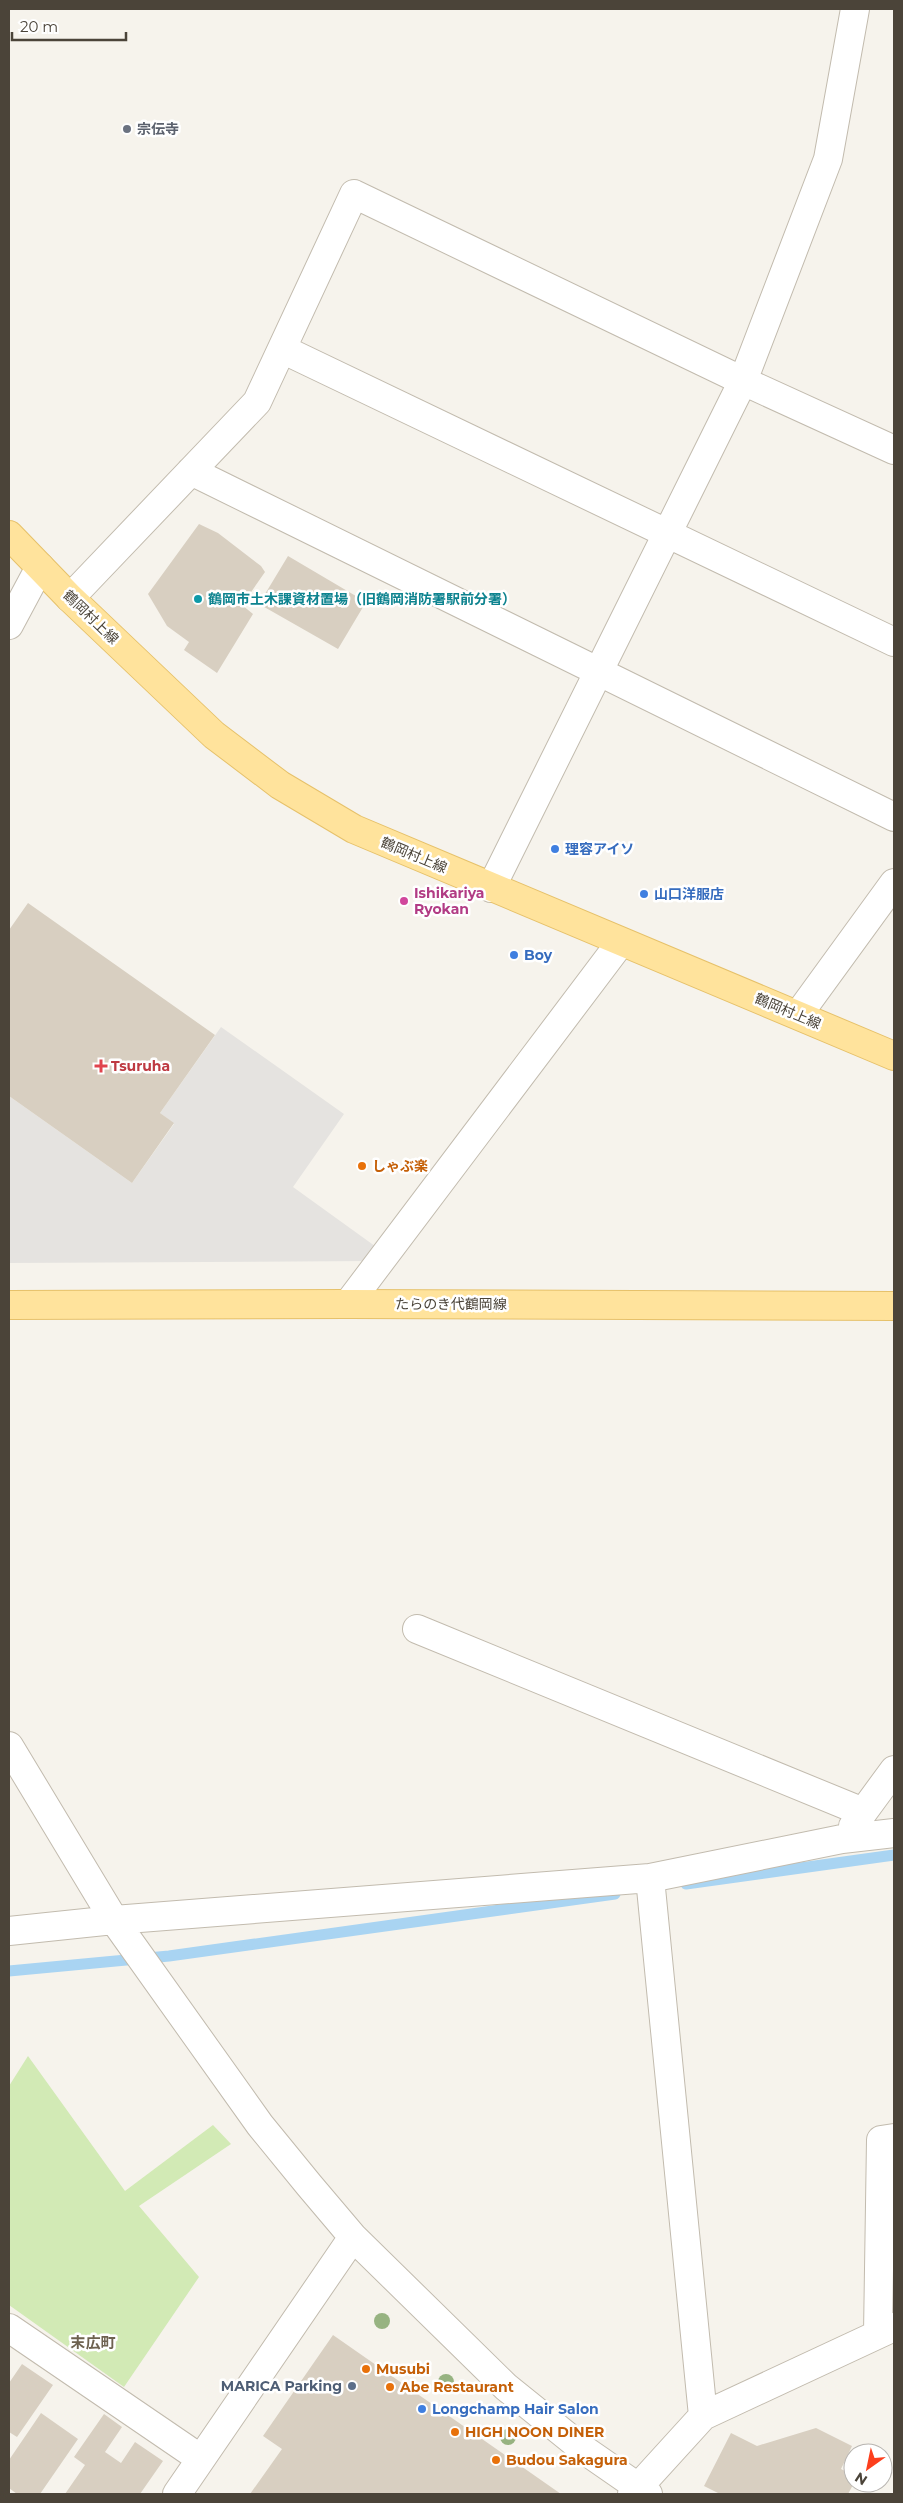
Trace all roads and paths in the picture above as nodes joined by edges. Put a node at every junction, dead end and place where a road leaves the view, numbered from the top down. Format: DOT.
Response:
graph roads {
  1 [pos="855,9"];
  2 [pos="282,349"];
  3 [pos="743,381"];
  4 [pos="894,450"];
  5 [pos="191,471"];
  6 [pos="668,533"];
  7 [pos="9,535"];
  8 [pos="40,567"];
  9 [pos="70,598"];
  10 [pos="9,626"];
  11 [pos="894,642"];
  12 [pos="599,671"];
  13 [pos="894,817"];
  14 [pos="894,883"];
  15 [pos="491,888"];
  16 [pos="621,942"];
  17 [pos="798,1014"];
  18 [pos="894,1056"];
  19 [pos="348,1304"];
  20 [pos="9,1305"];
  21 [pos="894,1306"];
  22 [pos="417,1629"];
  23 [pos="9,1746"];
  24 [pos="894,1770"];
  25 [pos="864,1812"];
  26 [pos="894,1833"];
  27 [pos="842,1839"];
  28 [pos="650,1878"];
  29 [pos="114,1920"];
  30 [pos="9,1931"];
  31 [pos="894,2138"];
  32 [pos="353,2236"];
  33 [pos="9,2328"];
  34 [pos="886,2330"];
  35 [pos="703,2416"];
  36 [pos="201,2460"];
  37 [pos="639,2492"];
  38 [pos="177,2494"];
  1 -- 3 [label="street"];
  2 -- 3 [label="street"];
  2 -- 5 [label="street"];
  2 -- 6 [label="street"];
  3 -- 4 [label="street"];
  3 -- 6 [label="street"];
  5 -- 9 [label="street"];
  5 -- 12 [label="street"];
  6 -- 11 [label="street"];
  6 -- 12 [label="street"];
  7 -- 8 [label="main road, 鶴岡村上線"];
  8 -- 9 [label="main road, 鶴岡村上線"];
  8 -- 10 [label="street"];
  9 -- 15 [label="main road, 鶴岡村上線"];
  12 -- 13 [label="street"];
  12 -- 15 [label="street"];
  14 -- 17 [label="street"];
  15 -- 16 [label="main road, 鶴岡村上線"];
  16 -- 17 [label="main road, 鶴岡村上線"];
  16 -- 19 [label="street"];
  17 -- 18 [label="main road, 鶴岡村上線"];
  19 -- 20 [label="main road, たらのき代鶴岡線"];
  19 -- 21 [label="main road, たらのき代鶴岡線"];
  22 -- 25 [label="street"];
  23 -- 29 [label="street"];
  24 -- 25 [label="street"];
  25 -- 27 [label="street"];
  26 -- 27 [label="street"];
  27 -- 28 [label="street"];
  28 -- 29 [label="street"];
  28 -- 35 [label="street"];
  29 -- 30 [label="street"];
  29 -- 32 [label="street"];
  31 -- 34 [label="street"];
  32 -- 36 [label="street"];
  32 -- 37 [label="street"];
  33 -- 36 [label="street"];
  34 -- 35 [label="street"];
  35 -- 37 [label="street"];
  36 -- 38 [label="street"];
}
